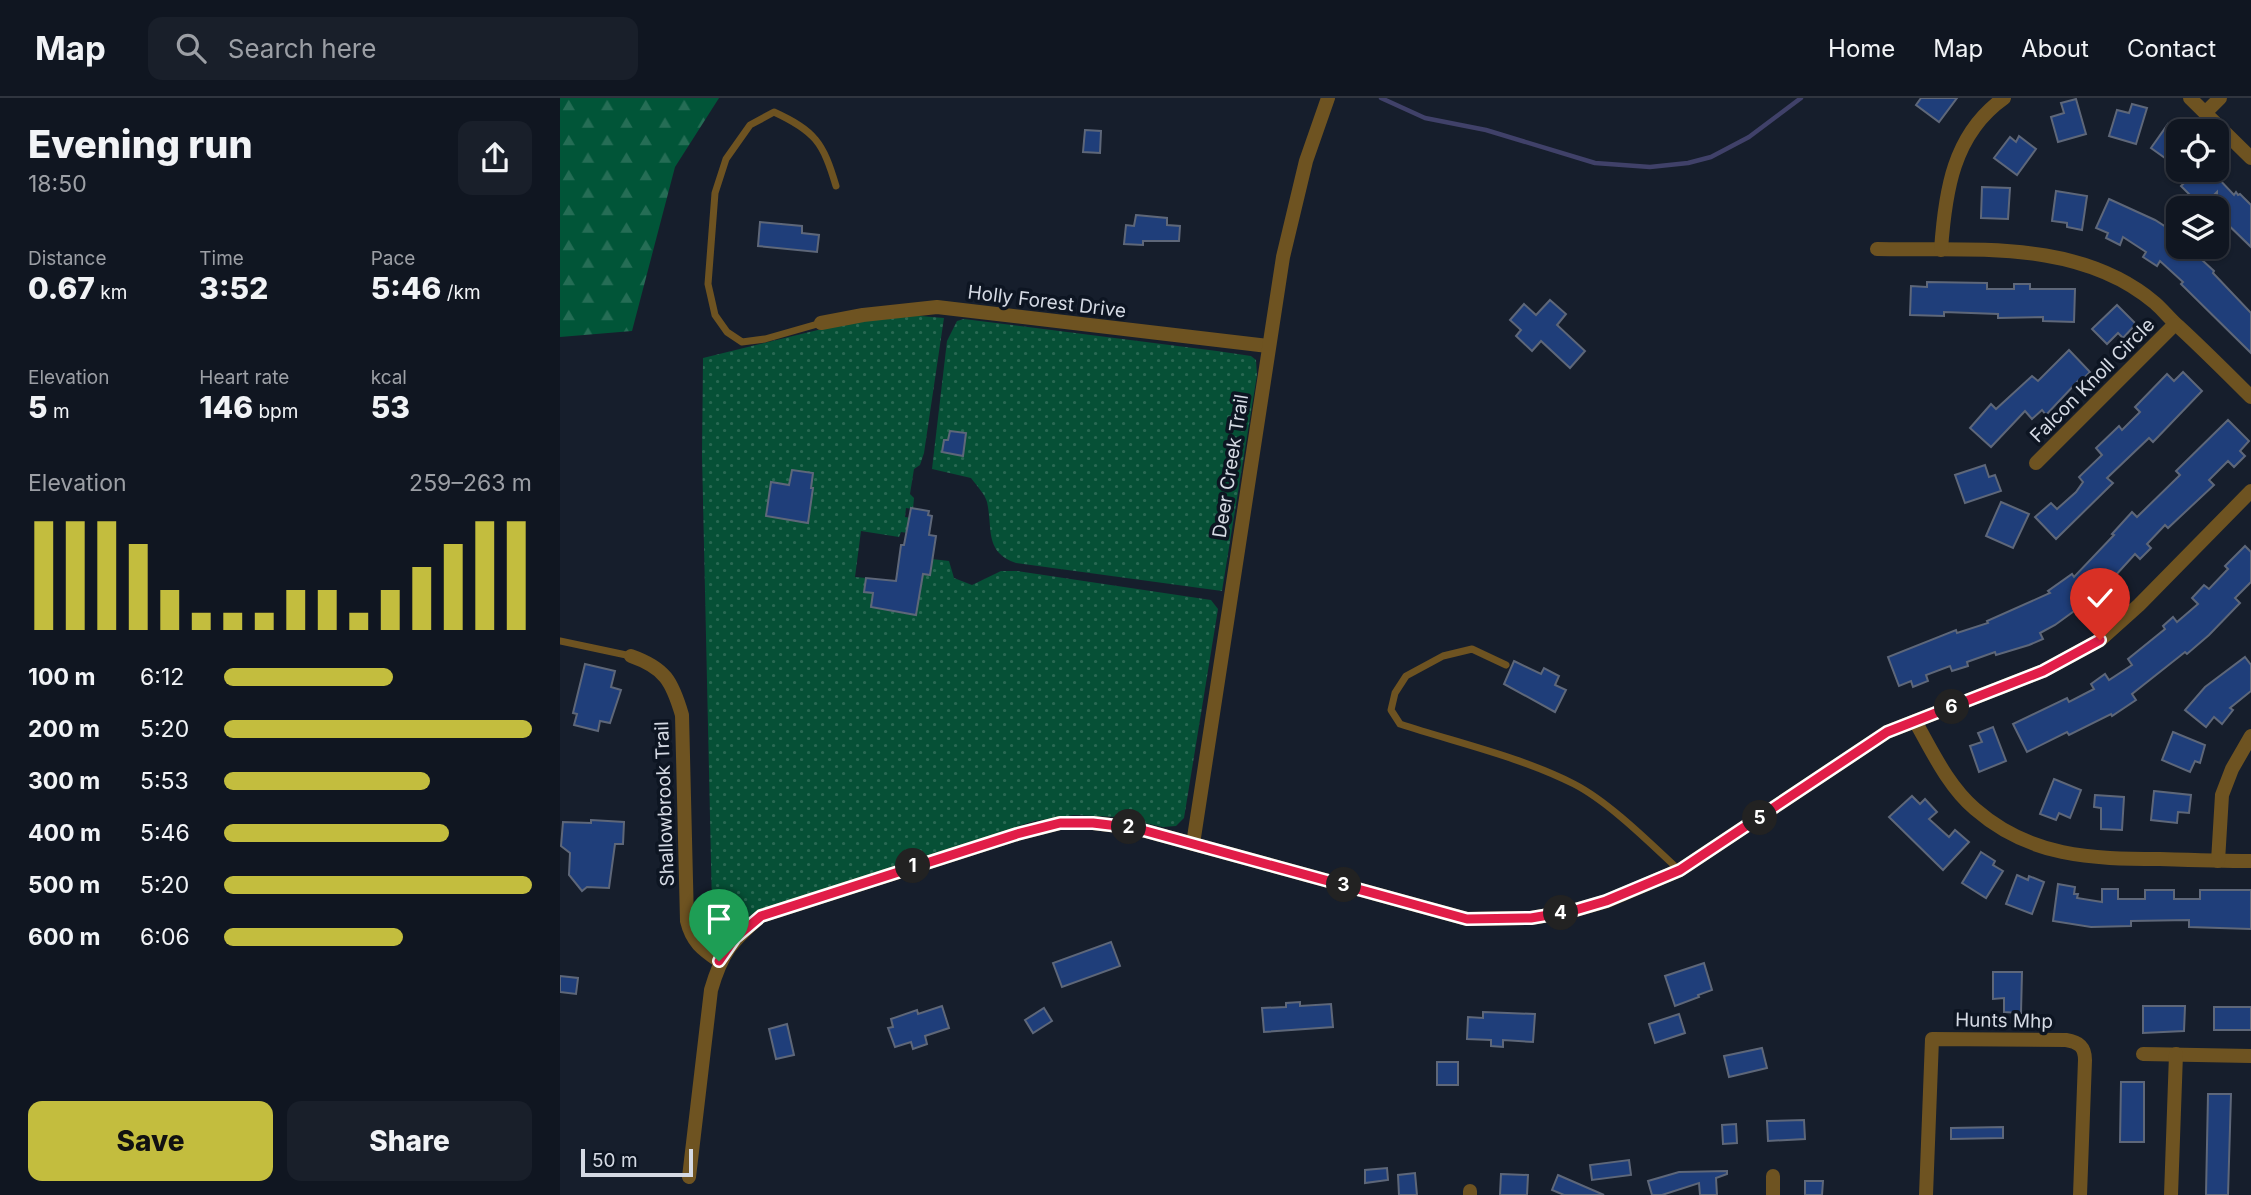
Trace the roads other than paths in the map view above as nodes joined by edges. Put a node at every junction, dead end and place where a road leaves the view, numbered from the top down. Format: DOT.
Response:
graph roads {
  1 [pos="1328,98"];
  2 [pos="2004,98"];
  3 [pos="2190,98"];
  4 [pos="2220,98"];
  5 [pos="2206,112"];
  6 [pos="2251,158"];
  7 [pos="836,186"];
  8 [pos="1877,249"];
  9 [pos="1941,250"];
  10 [pos="821,323"];
  11 [pos="2175,324"];
  12 [pos="1268,346"];
  13 [pos="2251,397"];
  14 [pos="2036,463"];
  15 [pos="2251,491"];
  16 [pos="560,641"];
  17 [pos="631,656"];
  18 [pos="1506,665"];
  19 [pos="1915,721"];
  20 [pos="2251,736"];
  21 [pos="1193,844"];
  22 [pos="2218,861"];
  23 [pos="2251,861"];
  24 [pos="1680,870"];
  25 [pos="719,961"];
  26 [pos="2143,1054"];
  27 [pos="2176,1054"];
  28 [pos="2251,1056"];
  29 [pos="1773,1176"];
  30 [pos="689,1177"];
  31 [pos="1773,1195"];
  32 [pos="1926,1195"];
  33 [pos="2080,1195"];
  34 [pos="2171,1195"];
  1 -- 12 [label="street, Deer Creek Trail"];
  2 -- 9 [label="street"];
  3 -- 5 [label="street"];
  4 -- 5 [label="street"];
  5 -- 6 [label="street"];
  7 -- 10 [label="lane"];
  8 -- 9 [label="street"];
  9 -- 11 [label="street"];
  10 -- 12 [label="street, Holly Forest Drive"];
  11 -- 13 [label="street"];
  11 -- 14 [label="street, Falcon Knoll Circle"];
  12 -- 21 [label="street, Deer Creek Trail"];
  15 -- 19 [label="street"];
  16 -- 17 [label="lane"];
  17 -- 25 [label="street, Shallowbrook Trail"];
  18 -- 24 [label="lane"];
  19 -- 22 [label="street"];
  19 -- 24 [label="street"];
  20 -- 22 [label="street"];
  21 -- 24 [label="street"];
  21 -- 25 [label="street"];
  22 -- 23 [label="street"];
  25 -- 30 [label="street"];
  26 -- 27 [label="street"];
  27 -- 28 [label="street"];
  27 -- 34 [label="street"];
  29 -- 31 [label="street"];
  32 -- 33 [label="street, Hunts Mhp"];
}
